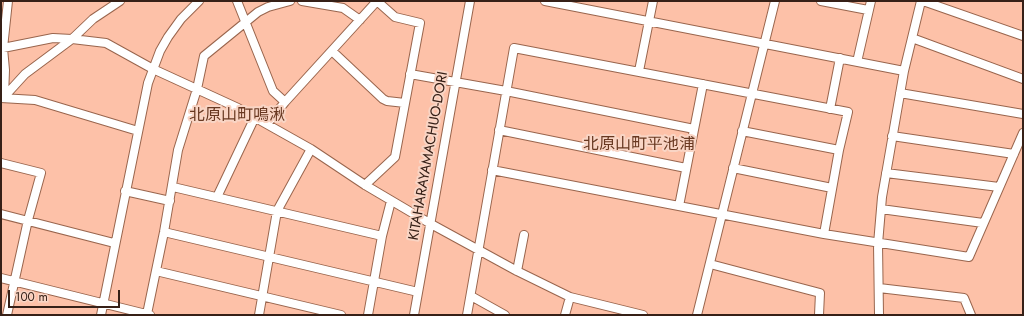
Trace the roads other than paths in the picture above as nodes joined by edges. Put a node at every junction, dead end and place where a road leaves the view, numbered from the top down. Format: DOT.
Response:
graph roads {
  1 [pos="8,1"];
  2 [pos="120,1"];
  3 [pos="199,1"];
  4 [pos="237,1"];
  5 [pos="290,1"];
  6 [pos="302,1"];
  7 [pos="377,1"];
  8 [pos="470,1"];
  9 [pos="545,1"];
  10 [pos="653,1"];
  11 [pos="774,1"];
  12 [pos="821,1"];
  13 [pos="871,1"];
  14 [pos="922,1"];
  15 [pos="868,10"];
  16 [pos="360,20"];
  17 [pos="649,22"];
  18 [pos="246,23"];
  19 [pos="1023,36"];
  20 [pos="912,38"];
  21 [pos="72,39"];
  22 [pos="764,44"];
  23 [pos="2,48"];
  24 [pos="332,51"];
  25 [pos="840,58"];
  26 [pos="857,62"];
  27 [pos="153,69"];
  28 [pos="904,70"];
  29 [pos="639,71"];
  30 [pos="410,74"];
  31 [pos="1023,79"];
  32 [pos="456,82"];
  33 [pos="703,84"];
  34 [pos="197,89"];
  35 [pos="506,91"];
  36 [pos="751,94"];
  37 [pos="900,94"];
  38 [pos="2,97"];
  39 [pos="285,102"];
  40 [pos="405,103"];
  41 [pos="830,108"];
  42 [pos="1023,114"];
  43 [pos="255,117"];
  44 [pos="267,124"];
  45 [pos="694,129"];
  46 [pos="499,130"];
  47 [pos="138,131"];
  48 [pos="742,131"];
  49 [pos="1023,133"];
  50 [pos="892,136"];
  51 [pos="311,149"];
  52 [pos="839,150"];
  53 [pos="1014,154"];
  54 [pos="1,163"];
  55 [pos="686,168"];
  56 [pos="733,168"];
  57 [pos="492,170"];
  58 [pos="886,172"];
  59 [pos="365,185"];
  60 [pos="173,187"];
  61 [pos="998,187"];
  62 [pos="832,188"];
  63 [pos="125,191"];
  64 [pos="217,197"];
  65 [pos="170,201"];
  66 [pos="391,201"];
  67 [pos="679,206"];
  68 [pos="881,209"];
  69 [pos="277,211"];
  70 [pos="1,214"];
  71 [pos="722,214"];
  72 [pos="28,220"];
  73 [pos="984,223"];
  74 [pos="430,224"];
  75 [pos="164,232"];
  76 [pos="824,234"];
  77 [pos="524,235"];
  78 [pos="382,236"];
  79 [pos="114,244"];
  80 [pos="878,244"];
  81 [pos="478,251"];
  82 [pos="268,257"];
  83 [pos="710,264"];
  84 [pos="156,271"];
  85 [pos="517,271"];
  86 [pos="1,278"];
  87 [pos="14,281"];
  88 [pos="374,282"];
  89 [pos="879,288"];
  90 [pos="418,292"];
  91 [pos="262,296"];
  92 [pos="470,296"];
  93 [pos="570,297"];
  94 [pos="103,304"];
  95 [pos="327,313"];
  96 [pos="7,315"];
  97 [pos="101,315"];
  98 [pos="148,315"];
  99 [pos="259,315"];
  100 [pos="341,315"];
  101 [pos="368,315"];
  102 [pos="414,315"];
  103 [pos="467,315"];
  104 [pos="505,315"];
  105 [pos="565,315"];
  106 [pos="643,315"];
  107 [pos="697,315"];
  108 [pos="818,315"];
  109 [pos="878,315"];
  110 [pos="971,315"];
  1 -- 23 [label="street"];
  2 -- 21 [label="street"];
  3 -- 27 [label="street"];
  4 -- 18 [label="street"];
  5 -- 18 [label="street"];
  6 -- 16 [label="street"];
  7 -- 16 [label="street"];
  7 -- 30 [label="street"];
  8 -- 32 [label="street, KITAHARAYAMACHUO-DORI"];
  9 -- 17 [label="street"];
  10 -- 17 [label="street"];
  11 -- 22 [label="street"];
  12 -- 15 [label="street"];
  13 -- 15 [label="street"];
  14 -- 19 [label="street"];
  14 -- 20 [label="street"];
  15 -- 26 [label="street"];
  16 -- 24 [label="street"];
  17 -- 22 [label="street"];
  17 -- 29 [label="street"];
  18 -- 34 [label="street"];
  18 -- 39 [label="street"];
  20 -- 28 [label="street"];
  20 -- 31 [label="street"];
  21 -- 23 [label="street"];
  21 -- 27 [label="street"];
  21 -- 38 [label="street"];
  22 -- 25 [label="street"];
  22 -- 36 [label="street"];
  23 -- 38 [label="street"];
  24 -- 39 [label="street"];
  24 -- 40 [label="street"];
  25 -- 26 [label="street"];
  25 -- 41 [label="street"];
  26 -- 28 [label="street"];
  27 -- 34 [label="street"];
  27 -- 47 [label="street"];
  28 -- 37 [label="street"];
  29 -- 33 [label="street"];
  29 -- 35 [label="street"];
  30 -- 32 [label="street"];
  30 -- 40 [label="street"];
  32 -- 35 [label="street"];
  32 -- 74 [label="street, KITAHARAYAMACHUO-DORI"];
  33 -- 36 [label="street"];
  33 -- 45 [label="street"];
  34 -- 43 [label="street"];
  34 -- 60 [label="street"];
  35 -- 45 [label="street"];
  35 -- 46 [label="street"];
  36 -- 41 [label="street"];
  36 -- 48 [label="street"];
  37 -- 42 [label="street"];
  37 -- 50 [label="street"];
  38 -- 47 [label="street"];
  39 -- 44 [label="street"];
  40 -- 59 [label="street"];
  41 -- 52 [label="street"];
  43 -- 44 [label="street"];
  43 -- 64 [label="street"];
  44 -- 51 [label="street"];
  45 -- 55 [label="street"];
  46 -- 55 [label="street"];
  46 -- 57 [label="street"];
  47 -- 63 [label="street"];
  48 -- 52 [label="street"];
  48 -- 56 [label="street"];
  49 -- 53 [label="street"];
  50 -- 53 [label="street"];
  50 -- 58 [label="street"];
  51 -- 59 [label="street"];
  51 -- 69 [label="street"];
  52 -- 62 [label="street"];
  53 -- 61 [label="street"];
  54 -- 72 [label="street"];
  55 -- 67 [label="street"];
  56 -- 62 [label="street"];
  56 -- 71 [label="street"];
  57 -- 67 [label="street"];
  57 -- 81 [label="street"];
  58 -- 61 [label="street"];
  58 -- 68 [label="street"];
  59 -- 66 [label="street"];
  60 -- 64 [label="street"];
  60 -- 65 [label="street"];
  61 -- 73 [label="street"];
  62 -- 76 [label="street"];
  63 -- 65 [label="street"];
  63 -- 79 [label="street"];
  64 -- 69 [label="street"];
  65 -- 75 [label="street"];
  66 -- 74 [label="street"];
  66 -- 78 [label="street"];
  67 -- 71 [label="street"];
  68 -- 73 [label="street"];
  68 -- 80 [label="street"];
  69 -- 78 [label="street"];
  69 -- 82 [label="street"];
  70 -- 72 [label="street"];
  71 -- 76 [label="street"];
  71 -- 83 [label="street"];
  72 -- 79 [label="street"];
  72 -- 87 [label="street"];
  73 -- 80 [label="street"];
  74 -- 81 [label="street"];
  74 -- 90 [label="street, KITAHARAYAMACHUO-DORI"];
  75 -- 82 [label="street"];
  75 -- 84 [label="street"];
  76 -- 80 [label="street"];
  77 -- 85 [label="street"];
  78 -- 88 [label="street"];
  79 -- 94 [label="street"];
  80 -- 89 [label="street"];
  81 -- 85 [label="street"];
  81 -- 92 [label="street"];
  82 -- 88 [label="street"];
  82 -- 91 [label="street"];
  83 -- 107 [label="street"];
  83 -- 108 [label="street"];
  84 -- 91 [label="street"];
  84 -- 98 [label="street"];
  85 -- 93 [label="street"];
  86 -- 87 [label="street"];
  87 -- 94 [label="street"];
  87 -- 96 [label="street"];
  88 -- 90 [label="street"];
  88 -- 101 [label="street"];
  89 -- 109 [label="street"];
  89 -- 110 [label="street"];
  90 -- 102 [label="street, KITAHARAYAMACHUO-DORI"];
  91 -- 95 [label="street"];
  91 -- 99 [label="street"];
  92 -- 103 [label="street"];
  92 -- 104 [label="street"];
  93 -- 105 [label="street"];
  93 -- 106 [label="street"];
  94 -- 97 [label="street"];
  94 -- 98 [label="street"];
  95 -- 100 [label="street"];
}
